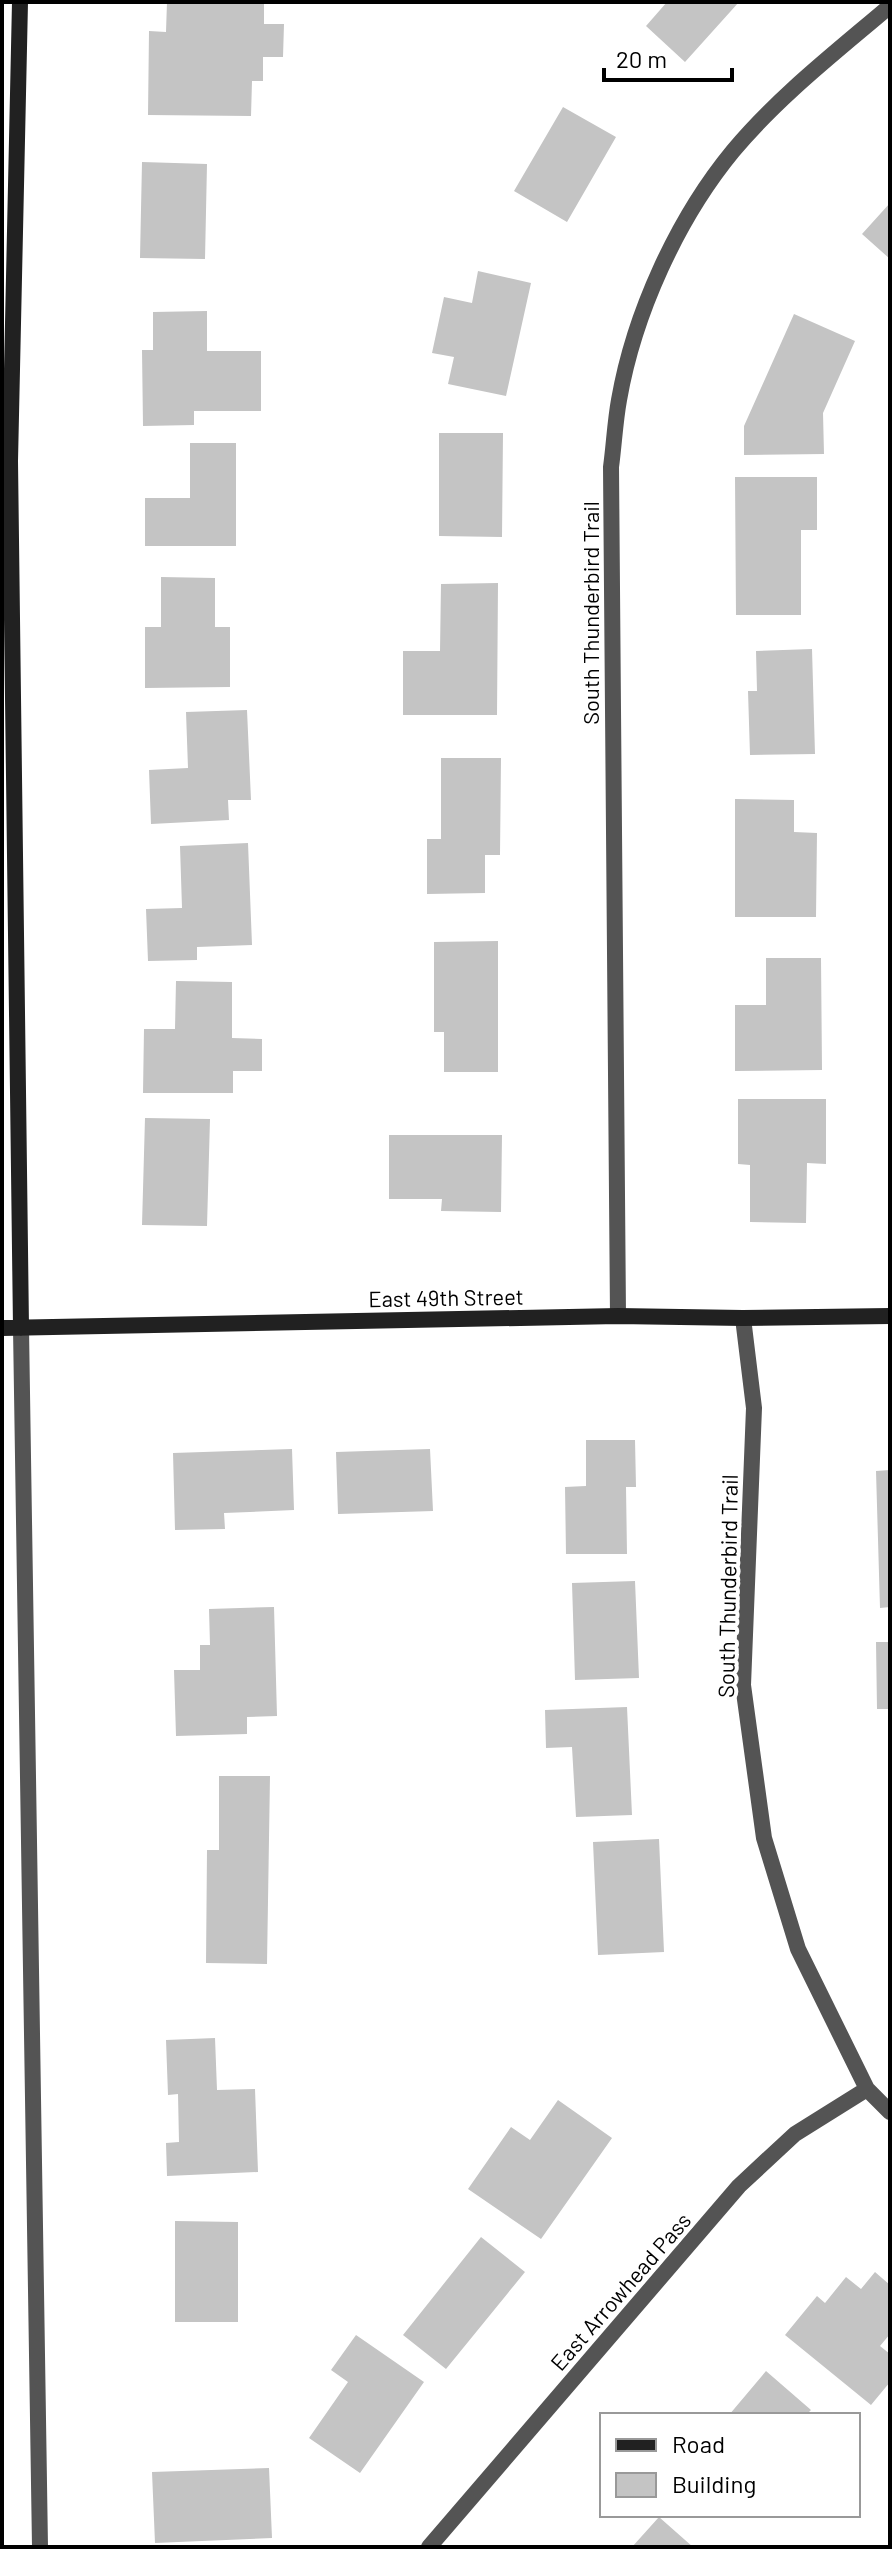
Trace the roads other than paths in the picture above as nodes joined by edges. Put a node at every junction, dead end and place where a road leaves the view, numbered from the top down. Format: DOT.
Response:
graph roads {
  1 [pos="20,2"];
  2 [pos="890,6"];
  3 [pos="6,460"];
  4 [pos="618,1316"];
  5 [pos="890,1316"];
  6 [pos="743,1318"];
  7 [pos="2,1328"];
  8 [pos="21,1328"];
  9 [pos="867,2089"];
  10 [pos="890,2112"];
  11 [pos="40,2547"];
  12 [pos="429,2547"];
  1 -- 3 [label="street"];
  2 -- 4 [label="street, South Thunderbird Trail"];
  3 -- 8 [label="street"];
  4 -- 6 [label="street, East 49th Street"];
  4 -- 8 [label="street, East 49th Street"];
  5 -- 6 [label="street, East 49th Street"];
  6 -- 9 [label="street, South Thunderbird Trail"];
  7 -- 8 [label="street, East 49th Street"];
  8 -- 11 [label="street"];
  9 -- 10 [label="street, South Thunderbird Trail"];
  9 -- 12 [label="street, East Arrowhead Pass"];
}
